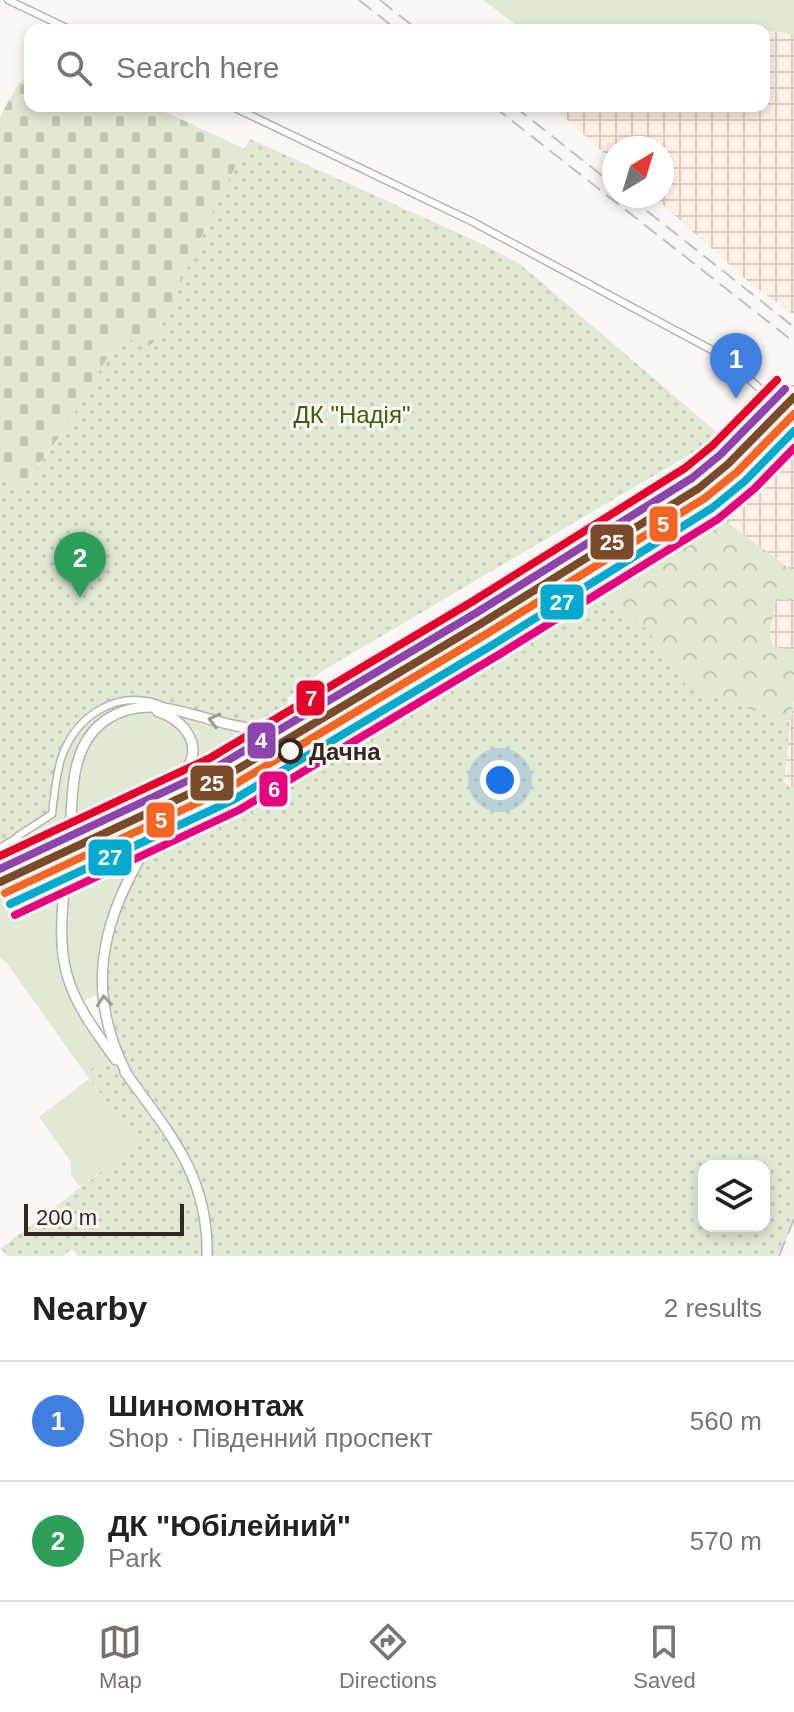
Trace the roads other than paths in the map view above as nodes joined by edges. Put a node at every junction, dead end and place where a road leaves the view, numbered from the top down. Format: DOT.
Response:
graph roads {
  1 [pos="8,0"];
  2 [pos="58,24"];
  3 [pos="244,112"];
  4 [pos="794,391"];
  5 [pos="779,406"];
  6 [pos="794,412"];
  7 [pos="134,707"];
  8 [pos="170,709"];
  9 [pos="291,724"];
  10 [pos="165,795"];
  11 [pos="179,809"];
  12 [pos="0,848"];
  13 [pos="0,871"];
  14 [pos="0,893"];
  15 [pos="127,1074"];
  16 [pos="207,1256"];
  1 -- 2 [label="street"];
  3 -- 5 [label="street"];
  4 -- 5 [label="main road"];
  5 -- 9 [label="main road"];
  6 -- 11 [label="main road"];
  7 -- 8 [label="main road"];
  7 -- 10 [label="main road"];
  7 -- 15 [label="main road, bridge"];
  9 -- 8 [label="main road, one-way"];
  8 -- 12 [label="street"];
  9 -- 10 [label="main road"];
  10 -- 13 [label="main road"];
  11 -- 14 [label="main road"];
  15 -- 11 [label="main road, one-way"];
  15 -- 16 [label="main road"];
}
